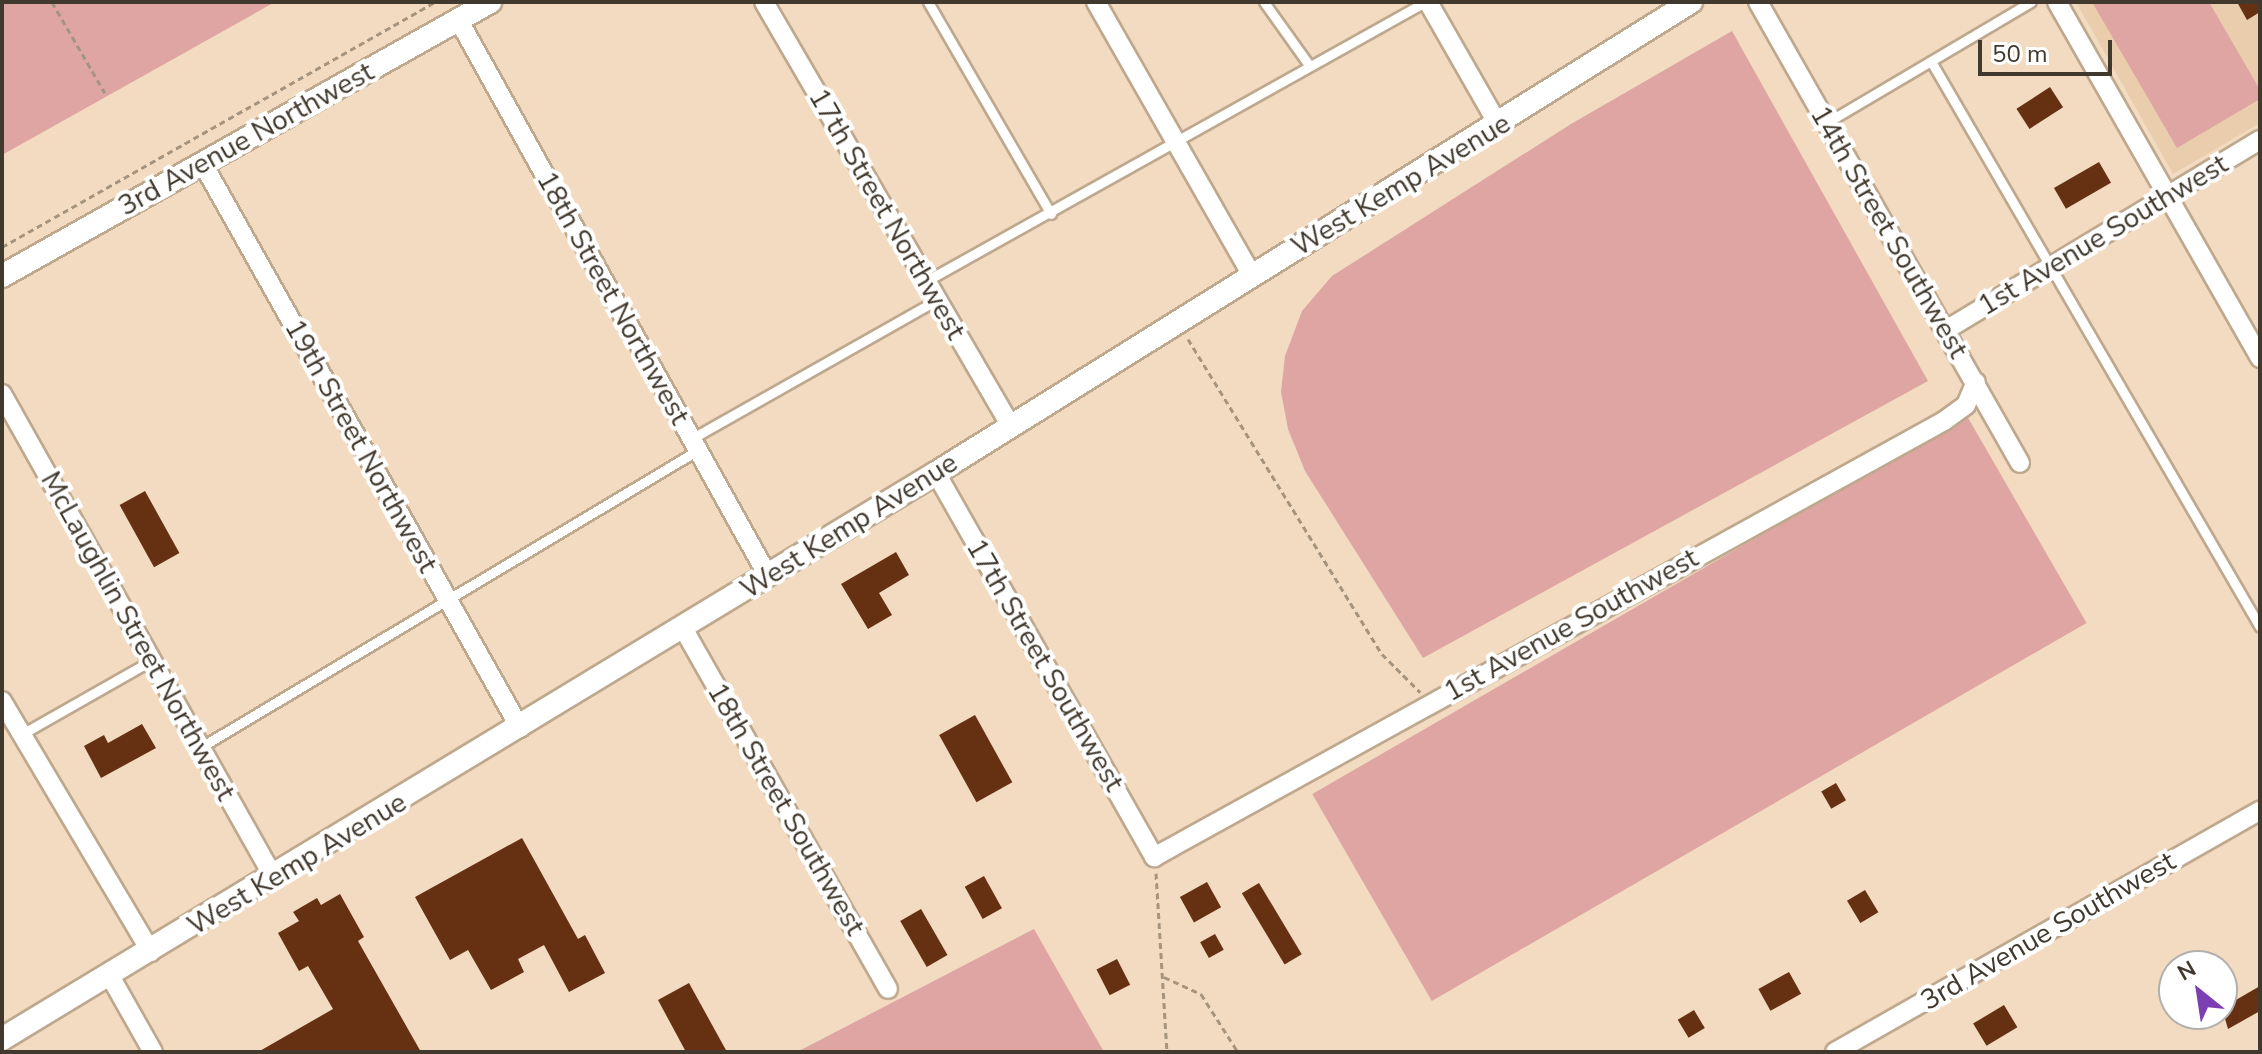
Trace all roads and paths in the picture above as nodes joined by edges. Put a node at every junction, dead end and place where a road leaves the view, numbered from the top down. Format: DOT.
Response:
graph roads {
  1 [pos="52,2"];
  2 [pos="435,2"];
  3 [pos="490,2"];
  4 [pos="764,2"];
  5 [pos="928,2"];
  6 [pos="1096,2"];
  7 [pos="1264,2"];
  8 [pos="1426,2"];
  9 [pos="1691,2"];
  10 [pos="1758,2"];
  11 [pos="2031,2"];
  12 [pos="2057,2"];
  13 [pos="458,19"];
  14 [pos="1932,63"];
  15 [pos="1309,65"];
  16 [pos="105,93"];
  17 [pos="1826,123"];
  18 [pos="1499,126"];
  19 [pos="2260,140"];
  20 [pos="1176,143"];
  21 [pos="203,164"];
  22 [pos="2168,195"];
  23 [pos="1051,214"];
  24 [pos="2,247"];
  25 [pos="2052,266"];
  26 [pos="1252,275"];
  27 [pos="2,276"];
  28 [pos="926,281"];
  29 [pos="937,300"];
  30 [pos="1177,322"];
  31 [pos="1946,330"];
  32 [pos="2260,358"];
  33 [pos="1976,382"];
  34 [pos="2,394"];
  35 [pos="1010,425"];
  36 [pos="695,444"];
  37 [pos="2020,463"];
  38 [pos="936,473"];
  39 [pos="768,576"];
  40 [pos="446,596"];
  41 [pos="2260,627"];
  42 [pos="683,628"];
  43 [pos="152,660"];
  44 [pos="2,701"];
  45 [pos="1432,701"];
  46 [pos="520,728"];
  47 [pos="22,734"];
  48 [pos="201,747"];
  49 [pos="2260,811"];
  50 [pos="1154,857"];
  51 [pos="274,878"];
  52 [pos="151,952"];
  53 [pos="110,976"];
  54 [pos="1164,977"];
  55 [pos="888,989"];
  56 [pos="2,1039"];
  57 [pos="153,1052"];
  58 [pos="1167,1052"];
  59 [pos="1238,1052"];
  60 [pos="1835,1052"];
  1 -- 16 [label="path"];
  2 -- 24 [label="path"];
  3 -- 13 [label="street, 3rd Avenue Northwest"];
  4 -- 28 [label="street, 17th Street Northwest"];
  5 -- 23 [label="lane"];
  6 -- 20 [label="street"];
  7 -- 15 [label="lane"];
  8 -- 15 [label="lane"];
  8 -- 18 [label="street"];
  9 -- 18 [label="street, West Kemp Avenue"];
  10 -- 17 [label="street, 14th Street Southwest"];
  11 -- 14 [label="lane"];
  12 -- 22 [label="street"];
  13 -- 21 [label="street, 3rd Avenue Northwest"];
  13 -- 36 [label="street, 18th Street Northwest"];
  14 -- 17 [label="lane"];
  14 -- 25 [label="lane"];
  15 -- 20 [label="lane"];
  17 -- 31 [label="street, 14th Street Southwest"];
  18 -- 26 [label="street, West Kemp Avenue"];
  19 -- 22 [label="street, 1st Avenue Southwest"];
  20 -- 23 [label="lane"];
  20 -- 26 [label="street"];
  21 -- 27 [label="street, 3rd Avenue Northwest"];
  21 -- 40 [label="street, 19th Street Northwest"];
  22 -- 25 [label="street, 1st Avenue Southwest"];
  22 -- 32 [label="street"];
  23 -- 28 [label="lane"];
  25 -- 31 [label="street, 1st Avenue Southwest"];
  25 -- 41 [label="lane"];
  26 -- 30 [label="street, West Kemp Avenue"];
  28 -- 29 [label="street, 17th Street Northwest"];
  29 -- 35 [label="street, 17th Street Northwest"];
  29 -- 36 [label="lane"];
  30 -- 35 [label="street, West Kemp Avenue"];
  30 -- 45 [label="path"];
  31 -- 33 [label="street, 14th Street Southwest"];
  33 -- 37 [label="street, 14th Street Southwest"];
  33 -- 45 [label="street, 1st Avenue Southwest"];
  34 -- 43 [label="street, McLaughlin Street Northwest"];
  35 -- 38 [label="street, West Kemp Avenue"];
  36 -- 39 [label="street, 18th Street Northwest"];
  36 -- 40 [label="lane"];
  38 -- 39 [label="street, West Kemp Avenue"];
  38 -- 50 [label="street, 17th Street Southwest"];
  39 -- 42 [label="street, West Kemp Avenue"];
  40 -- 46 [label="street, 19th Street Northwest"];
  40 -- 48 [label="lane"];
  42 -- 46 [label="street, West Kemp Avenue"];
  42 -- 55 [label="street, 18th Street Southwest"];
  43 -- 47 [label="lane"];
  43 -- 48 [label="street, McLaughlin Street Northwest"];
  44 -- 47 [label="street"];
  45 -- 50 [label="street, 1st Avenue Southwest"];
  46 -- 51 [label="street, West Kemp Avenue"];
  47 -- 52 [label="street"];
  48 -- 51 [label="street, McLaughlin Street Northwest"];
  49 -- 60 [label="street, 3rd Avenue Southwest"];
  50 -- 54 [label="path"];
  51 -- 52 [label="street, West Kemp Avenue"];
  52 -- 53 [label="street, West Kemp Avenue"];
  53 -- 56 [label="street, West Kemp Avenue"];
  53 -- 57 [label="street"];
  54 -- 58 [label="path"];
  54 -- 59 [label="path"];
}
